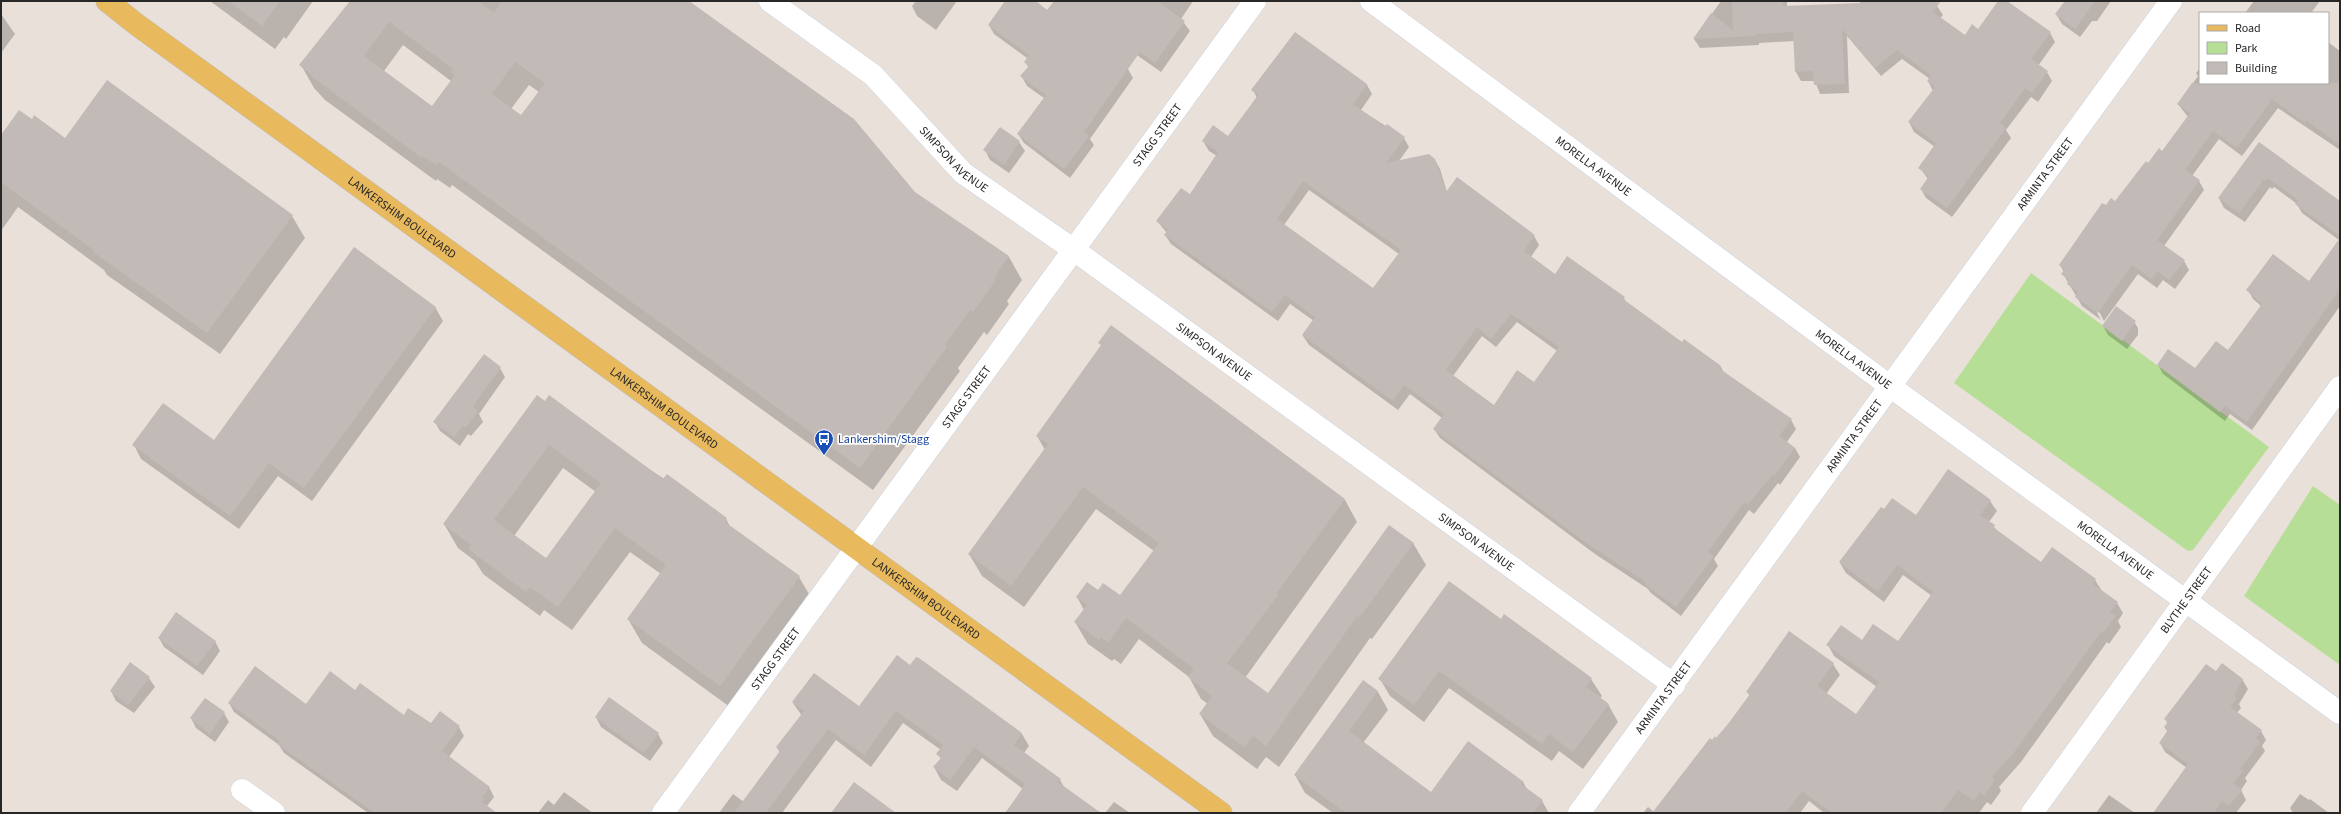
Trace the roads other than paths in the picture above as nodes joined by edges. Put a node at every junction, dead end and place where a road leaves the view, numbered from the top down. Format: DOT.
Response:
graph roads {
  1 [pos="107,1"];
  2 [pos="770,1"];
  3 [pos="1255,1"];
  4 [pos="1371,1"];
  5 [pos="2171,1"];
  6 [pos="1074,250"];
  7 [pos="1891,387"];
  8 [pos="2340,388"];
  9 [pos="857,548"];
  10 [pos="2186,600"];
  11 [pos="1674,685"];
  12 [pos="2340,713"];
  13 [pos="242,790"];
  14 [pos="274,813"];
  15 [pos="664,813"];
  16 [pos="1222,813"];
  17 [pos="1580,813"];
  18 [pos="2032,813"];
  1 -- 9 [label="main road, LANKERSHIM BOULEVARD"];
  2 -- 6 [label="street, SIMPSON AVENUE"];
  3 -- 6 [label="street, STAGG STREET"];
  4 -- 7 [label="street, MORELLA AVENUE"];
  5 -- 7 [label="street, ARMINTA STREET"];
  6 -- 9 [label="street, STAGG STREET"];
  6 -- 11 [label="street, SIMPSON AVENUE"];
  7 -- 10 [label="street, MORELLA AVENUE"];
  7 -- 11 [label="street, ARMINTA STREET"];
  8 -- 10 [label="street, BLYTHE STREET"];
  9 -- 15 [label="street, STAGG STREET"];
  9 -- 16 [label="main road, LANKERSHIM BOULEVARD"];
  10 -- 12 [label="street, MORELLA AVENUE"];
  10 -- 18 [label="street, BLYTHE STREET"];
  11 -- 17 [label="street, ARMINTA STREET"];
  13 -- 14 [label="street"];
}
